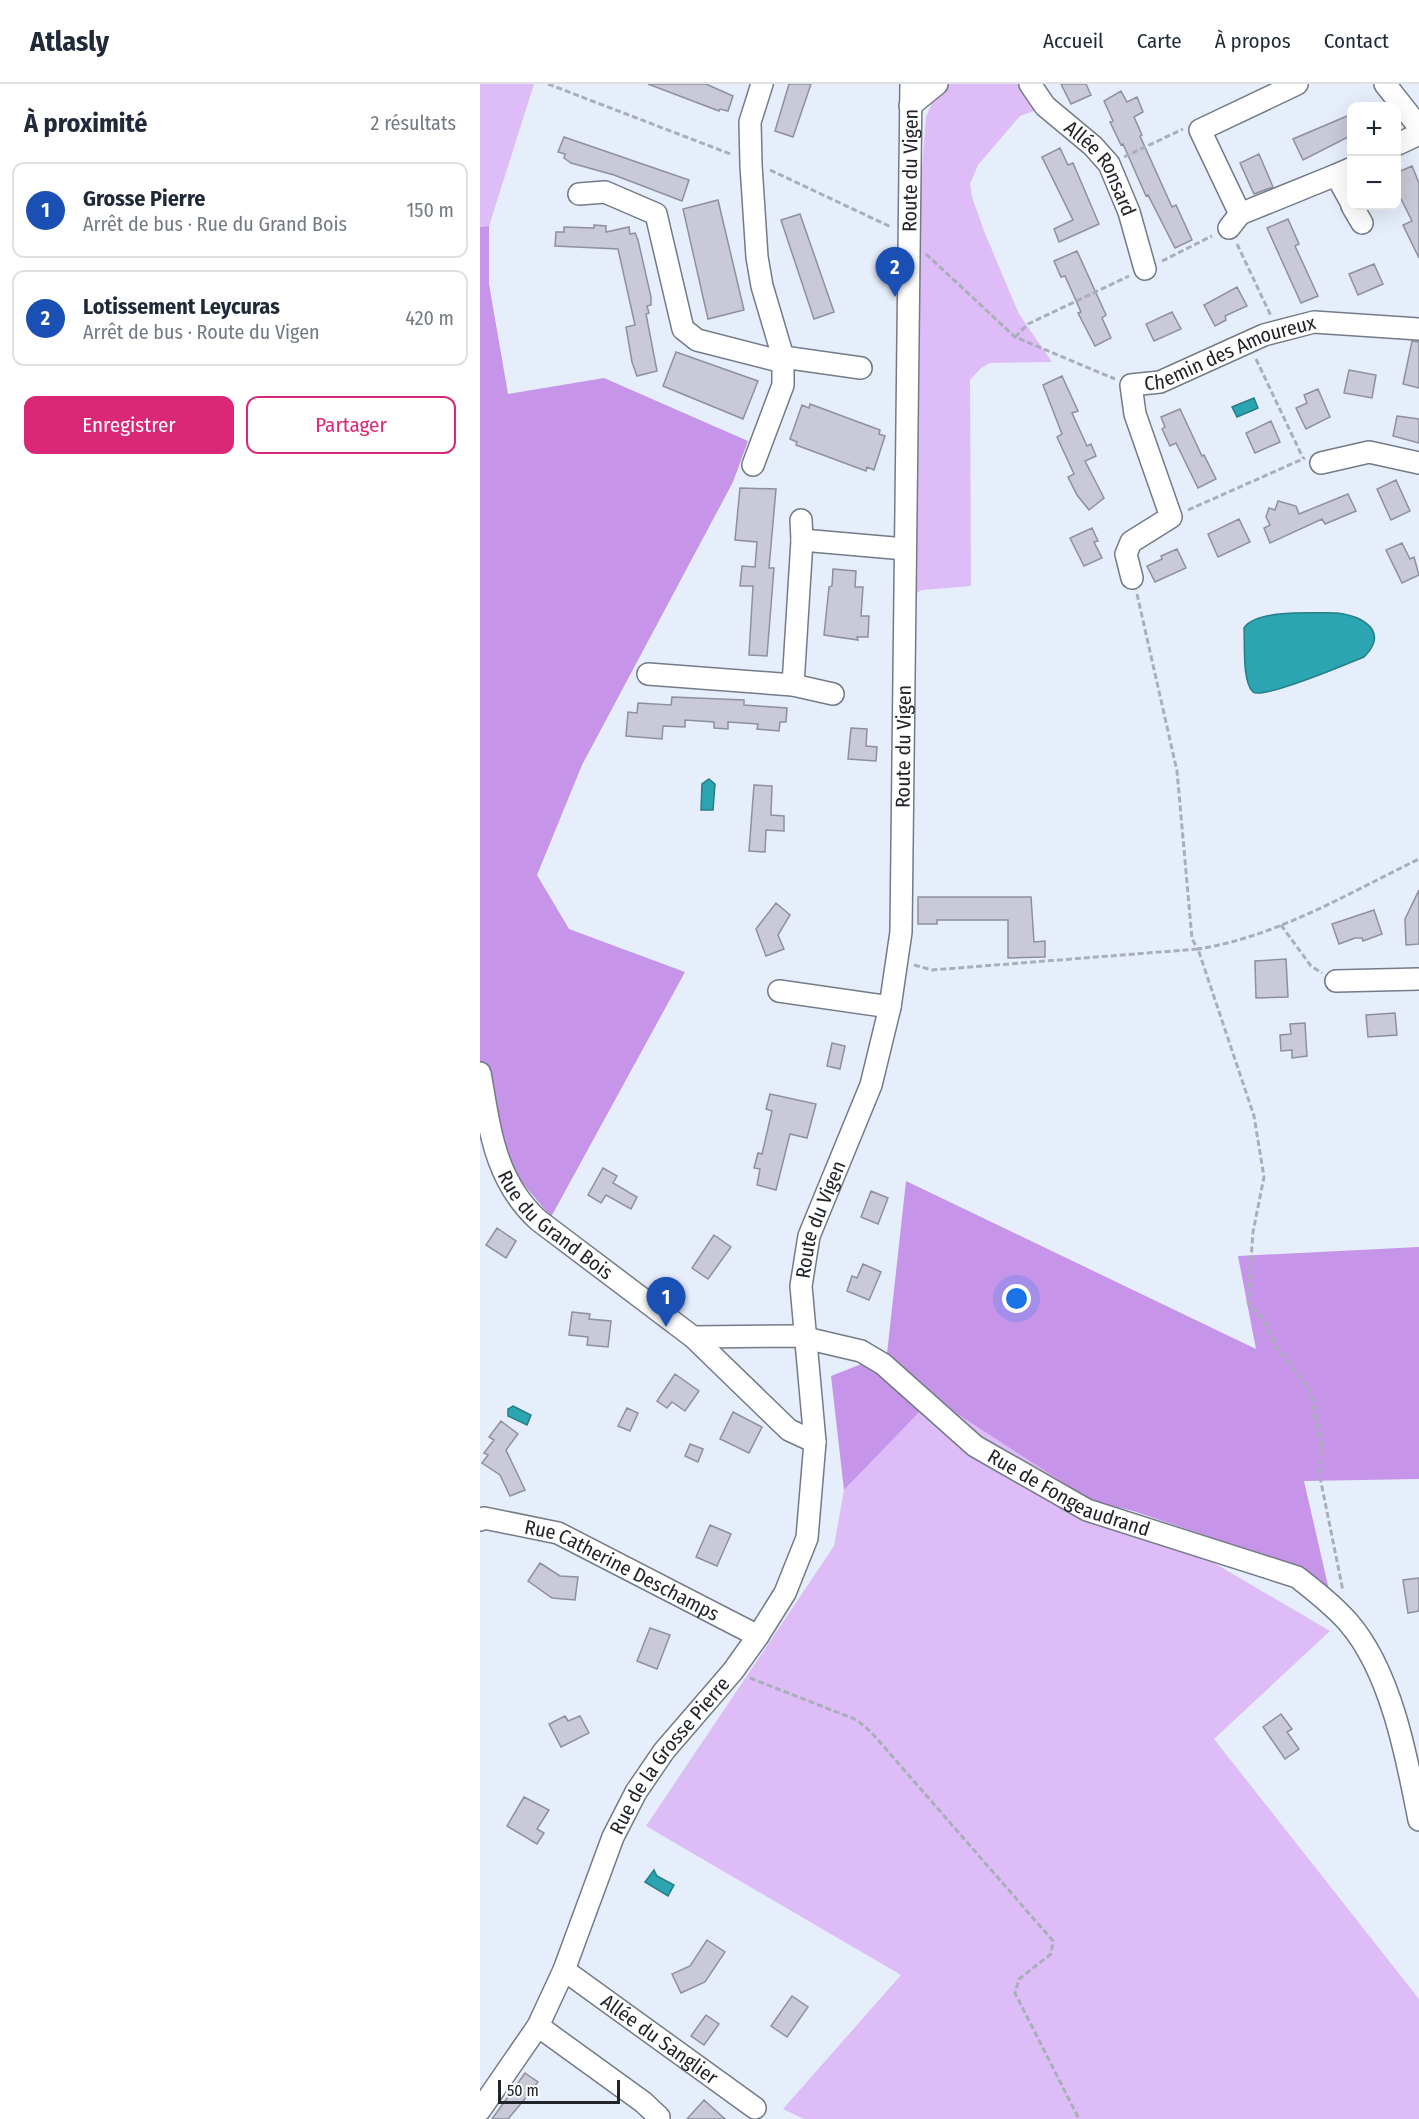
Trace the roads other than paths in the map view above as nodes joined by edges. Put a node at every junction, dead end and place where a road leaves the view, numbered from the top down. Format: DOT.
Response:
graph roads {
  1 [pos="911,84"];
  2 [pos="937,84"];
  3 [pos="1029,84"];
  4 [pos="1297,84"];
  5 [pos="1385,84"];
  6 [pos="760,85"];
  7 [pos="910,106"];
  8 [pos="1419,127"];
  9 [pos="1419,134"];
  10 [pos="1401,143"];
  11 [pos="1344,171"];
  12 [pos="579,194"];
  13 [pos="1355,211"];
  14 [pos="1145,269"];
  15 [pos="1419,329"];
  16 [pos="783,360"];
  17 [pos="861,368"];
  18 [pos="1312,460"];
  19 [pos="1419,463"];
  20 [pos="753,465"];
  21 [pos="905,549"];
  22 [pos="1132,578"];
  23 [pos="648,674"];
  24 [pos="793,685"];
  25 [pos="833,694"];
  26 [pos="1419,980"];
  27 [pos="1335,981"];
  28 [pos="779,991"];
  29 [pos="890,1007"];
  30 [pos="480,1073"];
  31 [pos="693,1337"];
  32 [pos="805,1337"];
  33 [pos="811,1393"];
  34 [pos="815,1442"];
  35 [pos="480,1520"];
  36 [pos="758,1636"];
  37 [pos="1419,1820"];
  38 [pos="564,1970"];
  39 [pos="538,2026"];
  40 [pos="755,2109"];
  41 [pos="480,2110"];
  42 [pos="659,2117"];
  1 -- 7 [label="street, Route du Vigen"];
  2 -- 7 [label="street"];
  3 -- 14 [label="street, Allée Ronsard"];
  4 -- 11 [label="street"];
  5 -- 8 [label="street"];
  6 -- 16 [label="street"];
  7 -- 21 [label="street, Route du Vigen"];
  9 -- 10 [label="street"];
  11 -- 13 [label="street"];
  12 -- 16 [label="street"];
  15 -- 22 [label="street, Chemin des Amoureux"];
  16 -- 17 [label="street"];
  16 -- 20 [label="street"];
  18 -- 19 [label="street"];
  21 -- 24 [label="street"];
  21 -- 29 [label="street, Route du Vigen"];
  23 -- 24 [label="street"];
  24 -- 25 [label="street"];
  26 -- 27 [label="street"];
  28 -- 29 [label="street"];
  29 -- 32 [label="street, Route du Vigen"];
  30 -- 31 [label="street, Rue du Grand Bois"];
  31 -- 32 [label="street"];
  31 -- 34 [label="street, Rue du Grand Bois"];
  32 -- 33 [label="street, Route du Vigen"];
  32 -- 37 [label="street, Rue de Fongeaudrand"];
  33 -- 34 [label="street, Rue de la Grosse Pierre"];
  34 -- 36 [label="street, Rue de la Grosse Pierre"];
  35 -- 36 [label="street, Rue Catherine Deschamps"];
  36 -- 38 [label="street, Rue de la Grosse Pierre"];
  38 -- 39 [label="street, Rue de la Grosse Pierre"];
  38 -- 40 [label="street, Allée du Sanglier"];
  39 -- 41 [label="street, Rue de la Grosse Pierre"];
  39 -- 42 [label="street"];
}
